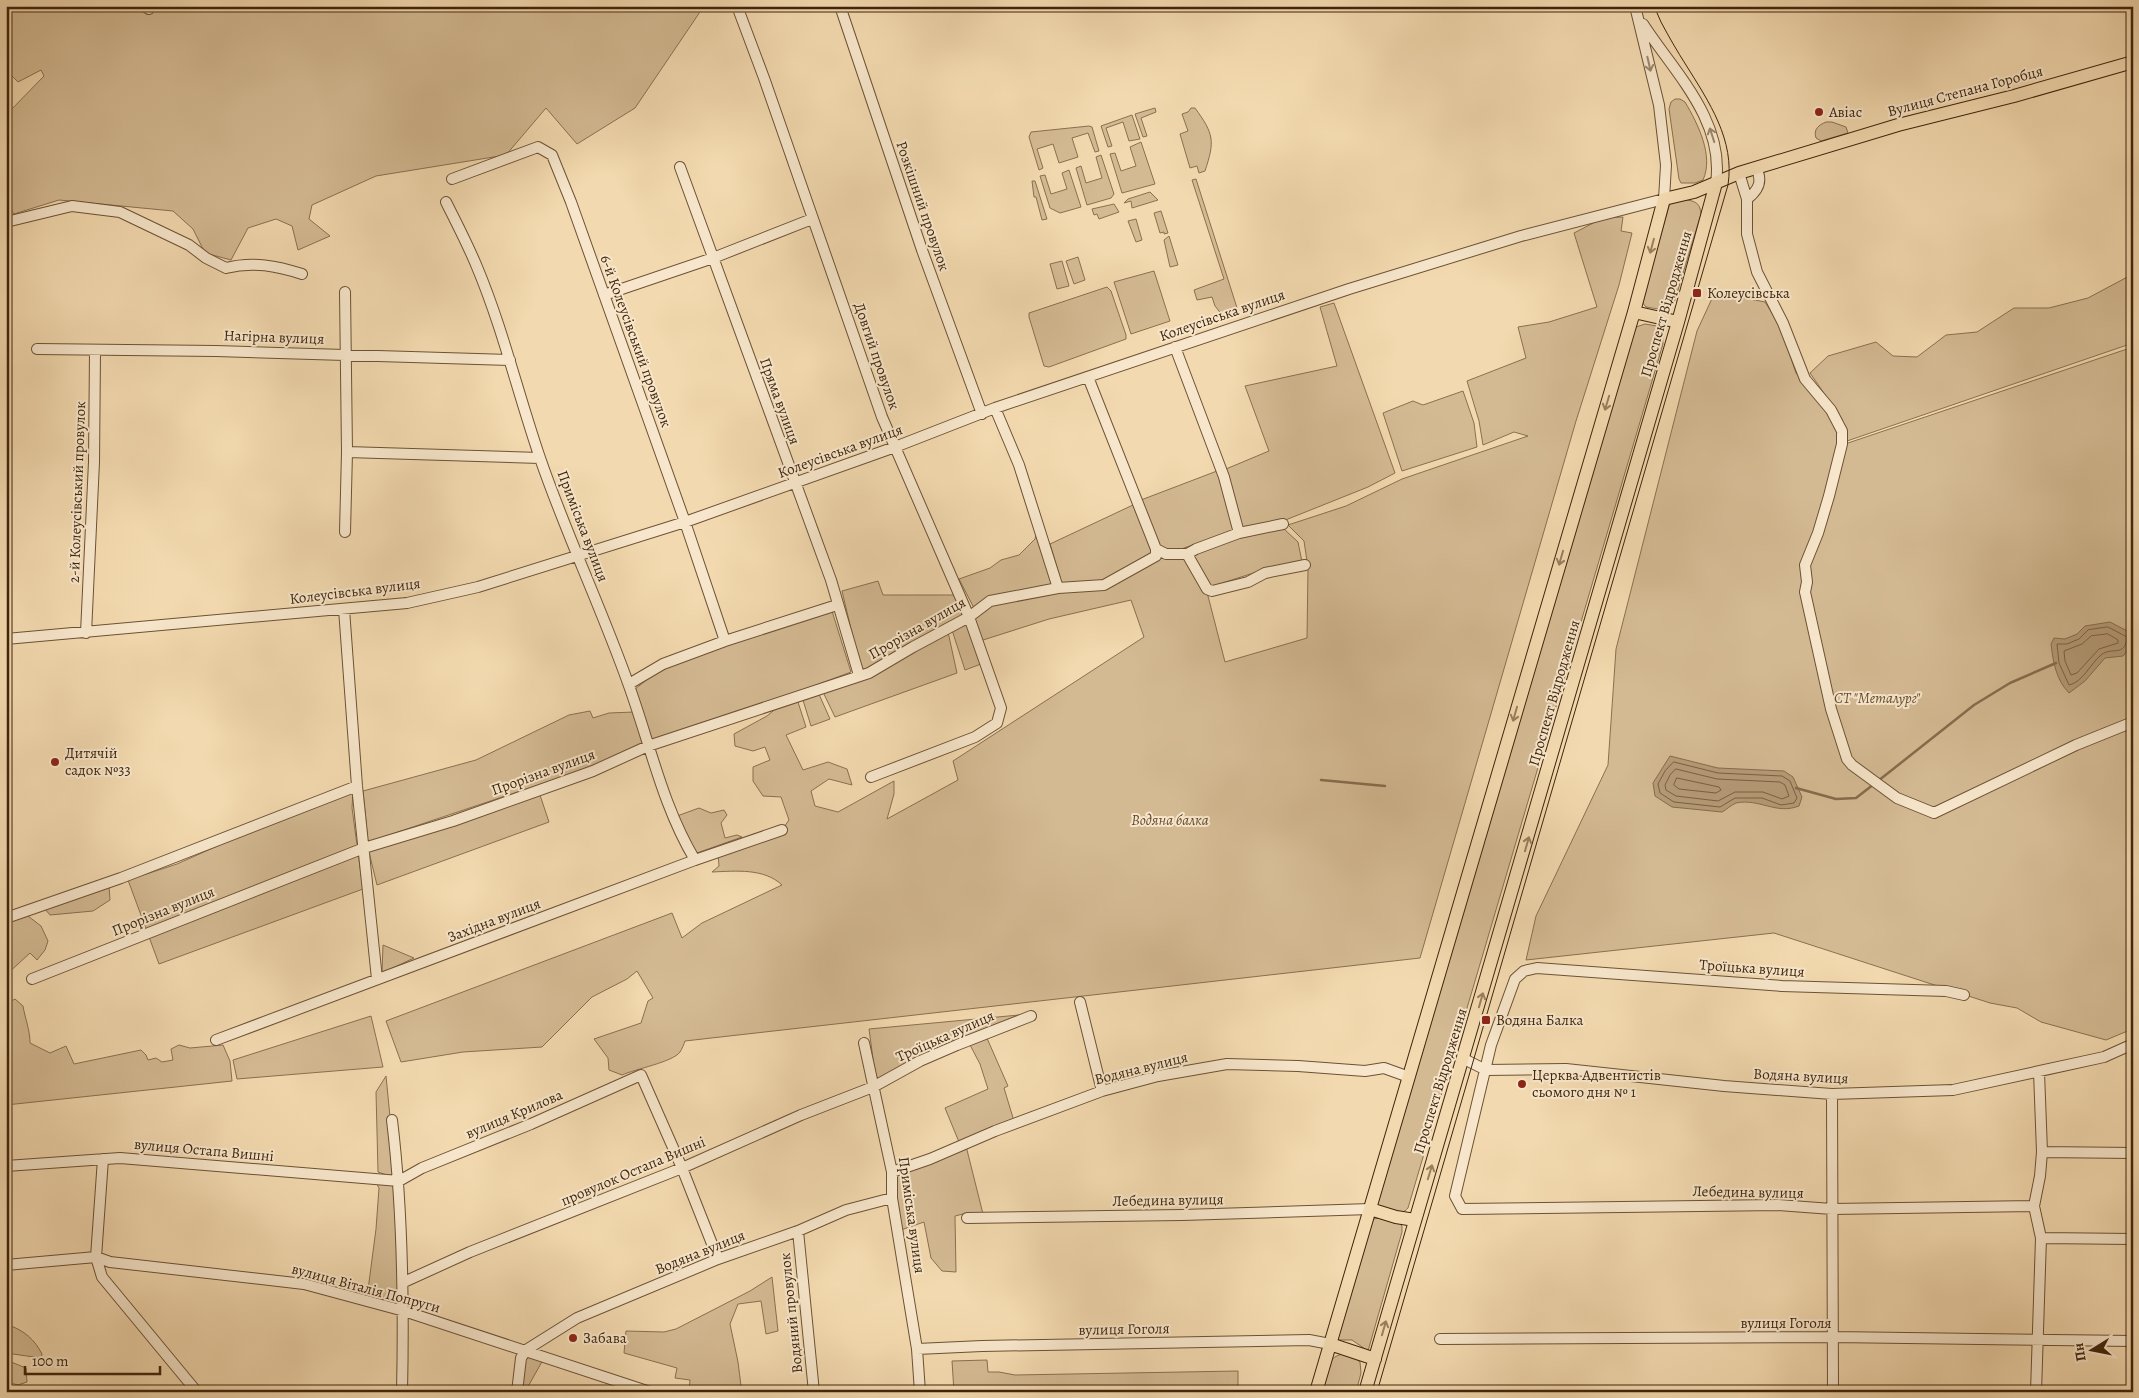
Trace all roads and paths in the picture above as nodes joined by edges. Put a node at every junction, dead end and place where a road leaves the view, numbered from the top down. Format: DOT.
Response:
graph roads {
  1 [pos="737,6"];
  2 [pos="840,6"];
  3 [pos="1637,11"];
  4 [pos="2133,62"];
  5 [pos="680,167"];
  6 [pos="1756,168"];
  7 [pos="1739,173"];
  8 [pos="452,179"];
  9 [pos="1716,182"];
  10 [pos="1664,199"];
  11 [pos="1747,199"];
  12 [pos="446,202"];
  13 [pos="812,219"];
  14 [pos="6,222"];
  15 [pos="713,258"];
  16 [pos="302,274"];
  17 [pos="345,292"];
  18 [pos="604,295"];
  19 [pos="1634,312"];
  20 [pos="1678,322"];
  21 [pos="1175,347"];
  22 [pos="37,349"];
  23 [pos="94,351"];
  24 [pos="345,354"];
  25 [pos="510,360"];
  26 [pos="1088,377"];
  27 [pos="995,408"];
  28 [pos="982,414"];
  29 [pos="895,447"];
  30 [pos="347,452"];
  31 [pos="540,458"];
  32 [pos="794,484"];
  33 [pos="686,522"];
  34 [pos="1283,524"];
  35 [pos="344,532"];
  36 [pos="1239,533"];
  37 [pos="1156,549"];
  38 [pos="1187,554"];
  39 [pos="576,556"];
  40 [pos="1305,565"];
  41 [pos="1058,588"];
  42 [pos="837,606"];
  43 [pos="344,609"];
  44 [pos="969,617"];
  45 [pos="86,633"];
  46 [pos="6,639"];
  47 [pos="725,641"];
  48 [pos="859,675"];
  49 [pos="629,684"];
  50 [pos="2133,722"];
  51 [pos="648,746"];
  52 [pos="872,777"];
  53 [pos="357,786"];
  54 [pos="782,830"];
  55 [pos="364,848"];
  56 [pos="695,860"];
  57 [pos="6,918"];
  58 [pos="32,979"];
  59 [pos="377,980"];
  60 [pos="1964,995"];
  61 [pos="1080,1002"];
  62 [pos="1031,1016"];
  63 [pos="216,1040"];
  64 [pos="864,1043"];
  65 [pos="2133,1044"];
  66 [pos="1464,1059"];
  67 [pos="1486,1070"];
  68 [pos="2040,1072"];
  69 [pos="1410,1077"];
  70 [pos="873,1087"];
  71 [pos="1102,1091"];
  72 [pos="1832,1094"];
  73 [pos="392,1120"];
  74 [pos="2042,1152"];
  75 [pos="2133,1153"];
  76 [pos="103,1159"];
  77 [pos="6,1166"];
  78 [pos="682,1168"];
  79 [pos="892,1172"];
  80 [pos="399,1181"];
  81 [pos="892,1198"];
  82 [pos="2034,1206"];
  83 [pos="1370,1209"];
  84 [pos="1832,1209"];
  85 [pos="967,1218"];
  86 [pos="1415,1220"];
  87 [pos="798,1231"];
  88 [pos="2041,1238"];
  89 [pos="2133,1239"];
  90 [pos="96,1257"];
  91 [pos="718,1259"];
  92 [pos="6,1266"];
  93 [pos="404,1282"];
  94 [pos="404,1310"];
  95 [pos="1834,1338"];
  96 [pos="1440,1339"];
  97 [pos="2036,1339"];
  98 [pos="2133,1341"];
  99 [pos="1330,1344"];
  100 [pos="918,1349"];
  101 [pos="526,1350"];
  102 [pos="1374,1359"];
  103 [pos="197,1392"];
  104 [pos="402,1392"];
  105 [pos="517,1392"];
  106 [pos="650,1392"];
  107 [pos="814,1392"];
  108 [pos="920,1392"];
  109 [pos="1316,1392"];
  110 [pos="1366,1392"];
  111 [pos="1833,1392"];
  112 [pos="2036,1392"];
  1 -- 13 [label="street, Довгий провулок"];
  2 -- 28 [label="street, Розкішний провулок"];
  9 -- 3 [label="street, Проспект Відродження, one-way"];
  3 -- 10 [label="street, Проспект Відродження, one-way"];
  4 -- 6 [label="main road, Вулиця Степана Горобця"];
  5 -- 15 [label="street, Пряма вулиця"];
  6 -- 7 [label="main road, Вулиця Степана Горобця"];
  6 -- 11 [label="street"];
  7 -- 9 [label="main road, Вулиця Степана Горобця"];
  7 -- 11 [label="street"];
  8 -- 18 [label="street, 6-й Колеусівський провулок"];
  9 -- 10 [label="main road, Вулиця Степана Горобця"];
  9 -- 20 [label="main road, Проспект Відродження"];
  10 -- 19 [label="main road, Проспект Відродження, one-way"];
  10 -- 21 [label="street, Колеусівська вулиця"];
  11 -- 50 [label="street"];
  12 -- 25 [label="street, Приміська вулиця"];
  13 -- 15 [label="street"];
  13 -- 29 [label="street, Довгий провулок"];
  14 -- 16 [label="street"];
  15 -- 18 [label="street"];
  15 -- 32 [label="street, Пряма вулиця"];
  17 -- 24 [label="street"];
  18 -- 33 [label="street, 6-й Колеусівський провулок"];
  19 -- 20 [label="main road"];
  19 -- 69 [label="main road, Проспект Відродження, one-way"];
  66 -- 20 [label="main road, Проспект Відродження, one-way"];
  21 -- 26 [label="street, Колеусівська вулиця"];
  21 -- 36 [label="street"];
  22 -- 23 [label="street, Нагірна вулиця"];
  23 -- 24 [label="street, Нагірна вулиця"];
  23 -- 45 [label="street, 2-й Колеусівський провулок"];
  24 -- 25 [label="street, Нагірна вулиця"];
  24 -- 30 [label="street"];
  25 -- 31 [label="street, Приміська вулиця"];
  26 -- 27 [label="street, Колеусівська вулиця"];
  26 -- 37 [label="street"];
  27 -- 28 [label="street, Колеусівська вулиця"];
  27 -- 41 [label="street"];
  28 -- 29 [label="street, Колеусівська вулиця"];
  29 -- 32 [label="street, Колеусівська вулиця"];
  29 -- 44 [label="street, Довгий провулок"];
  30 -- 31 [label="street"];
  30 -- 35 [label="street"];
  31 -- 39 [label="street, Приміська вулиця"];
  32 -- 33 [label="street, Колеусівська вулиця"];
  32 -- 42 [label="street, Пряма вулиця"];
  33 -- 39 [label="street, Колеусівська вулиця"];
  33 -- 47 [label="street, 6-й Колеусівський провулок"];
  34 -- 36 [label="street"];
  36 -- 38 [label="street"];
  37 -- 38 [label="street"];
  37 -- 41 [label="street, Прорізна вулиця"];
  38 -- 40 [label="street"];
  39 -- 43 [label="street, Колеусівська вулиця"];
  39 -- 49 [label="street, Приміська вулиця"];
  41 -- 44 [label="street, Прорізна вулиця"];
  42 -- 47 [label="street"];
  42 -- 48 [label="street, Пряма вулиця"];
  43 -- 45 [label="street, Колеусівська вулиця"];
  43 -- 53 [label="street"];
  44 -- 48 [label="street, Прорізна вулиця"];
  44 -- 52 [label="street, Довгий провулок"];
  45 -- 46 [label="street, Колеусівська вулиця"];
  47 -- 49 [label="street"];
  48 -- 51 [label="street, Прорізна вулиця"];
  49 -- 51 [label="street, Приміська вулиця"];
  51 -- 55 [label="street, Прорізна вулиця"];
  51 -- 56 [label="street, Приміська вулиця"];
  53 -- 55 [label="street"];
  53 -- 57 [label="street"];
  54 -- 56 [label="street, Західна вулиця"];
  55 -- 58 [label="street, Прорізна вулиця"];
  55 -- 59 [label="street"];
  56 -- 59 [label="street, Західна вулиця"];
  59 -- 63 [label="street, Західна вулиця"];
  60 -- 67 [label="street, Троїцька вулиця"];
  61 -- 71 [label="street"];
  62 -- 70 [label="street, Троїцька вулиця"];
  64 -- 70 [label="street, Приміська вулиця"];
  65 -- 68 [label="street, Водяна вулиця"];
  66 -- 67 [label="street, Водяна вулиця"];
  86 -- 66 [label="main road, Проспект Відродження, one-way"];
  67 -- 72 [label="street, Водяна вулиця"];
  67 -- 84 [label="street, Лебедина вулиця"];
  68 -- 72 [label="street, Водяна вулиця"];
  68 -- 74 [label="street"];
  69 -- 71 [label="street, Водяна вулиця"];
  69 -- 83 [label="main road, Проспект Відродження"];
  70 -- 78 [label="street, провулок Остапа Вишні"];
  70 -- 79 [label="street, Приміська вулиця"];
  71 -- 79 [label="street, Водяна вулиця"];
  72 -- 84 [label="street"];
  73 -- 80 [label="street"];
  74 -- 75 [label="street"];
  74 -- 82 [label="street"];
  76 -- 77 [label="street, вулиця Остапа Вишні"];
  76 -- 80 [label="street, вулиця Остапа Вишні"];
  76 -- 90 [label="street"];
  78 -- 80 [label="street, вулиця Крилова"];
  78 -- 91 [label="street"];
  78 -- 93 [label="street, провулок Остапа Вишні"];
  79 -- 81 [label="street, Приміська вулиця"];
  80 -- 93 [label="street"];
  81 -- 87 [label="street, Водяна вулиця"];
  81 -- 100 [label="street, Приміська вулиця"];
  82 -- 84 [label="street, Лебедина вулиця"];
  82 -- 88 [label="street"];
  83 -- 85 [label="street, Лебедина вулиця"];
  83 -- 86 [label="main road"];
  83 -- 99 [label="main road, Проспект Відродження"];
  84 -- 95 [label="street"];
  102 -- 86 [label="main road, Проспект Відродження, one-way"];
  87 -- 91 [label="street, Водяна вулиця"];
  87 -- 107 [label="street, Водяний провулок"];
  88 -- 89 [label="street"];
  88 -- 97 [label="street"];
  90 -- 92 [label="street, вулиця Віталія Попруги"];
  90 -- 94 [label="street, вулиця Віталія Попруги"];
  90 -- 103 [label="street"];
  91 -- 101 [label="street, Водяна вулиця"];
  93 -- 94 [label="street"];
  94 -- 101 [label="street, вулиця Віталія Попруги"];
  94 -- 104 [label="street"];
  95 -- 96 [label="street, вулиця Гоголя"];
  95 -- 97 [label="street, вулиця Гоголя"];
  95 -- 111 [label="street"];
  97 -- 98 [label="street, вулиця Гоголя"];
  97 -- 112 [label="street"];
  99 -- 100 [label="street, вулиця Гоголя"];
  99 -- 102 [label="main road"];
  99 -- 109 [label="main road, Проспект Відродження"];
  100 -- 108 [label="street, Приміська вулиця"];
  101 -- 105 [label="street"];
  101 -- 106 [label="street, вулиця Віталія Попруги"];
  102 -- 110 [label="main road, Проспект Відродження"];
}
